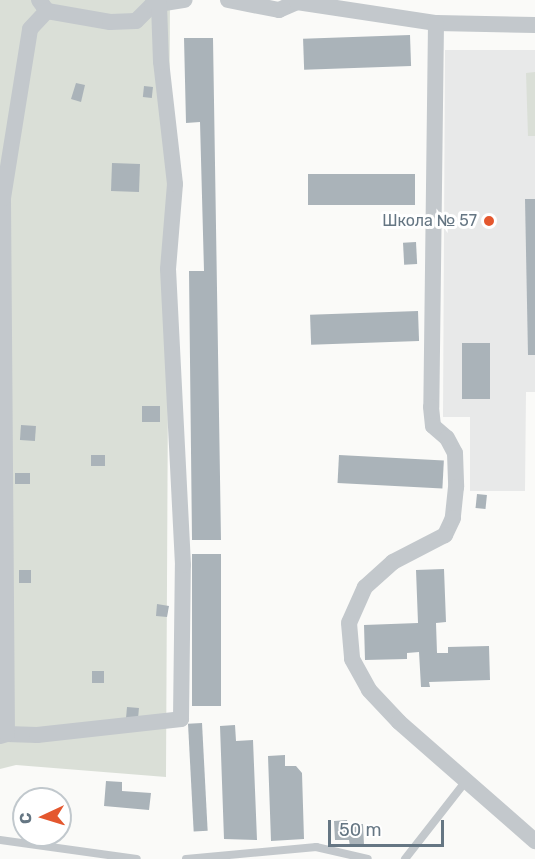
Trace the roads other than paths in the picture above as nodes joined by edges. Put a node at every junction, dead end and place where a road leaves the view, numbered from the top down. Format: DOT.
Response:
graph roads {
  1 [pos="228,0"];
  2 [pos="163,2"];
  3 [pos="43,5"];
  4 [pos="436,23"];
  5 [pos="535,25"];
  6 [pos="4,735"];
  7 [pos="466,781"];
  8 [pos="0,840"];
  9 [pos="535,841"];
  10 [pos="138,859"];
  11 [pos="186,859"];
  12 [pos="368,859"];
  13 [pos="405,859"];
  1 -- 4 [label="street"];
  2 -- 3 [label="street"];
  2 -- 6 [label="street"];
  3 -- 6 [label="street"];
  4 -- 5 [label="street"];
  4 -- 7 [label="street"];
  7 -- 9 [label="street"];
  7 -- 13 [label="lane"];
  8 -- 10 [label="lane"];
  11 -- 12 [label="lane"];
}
